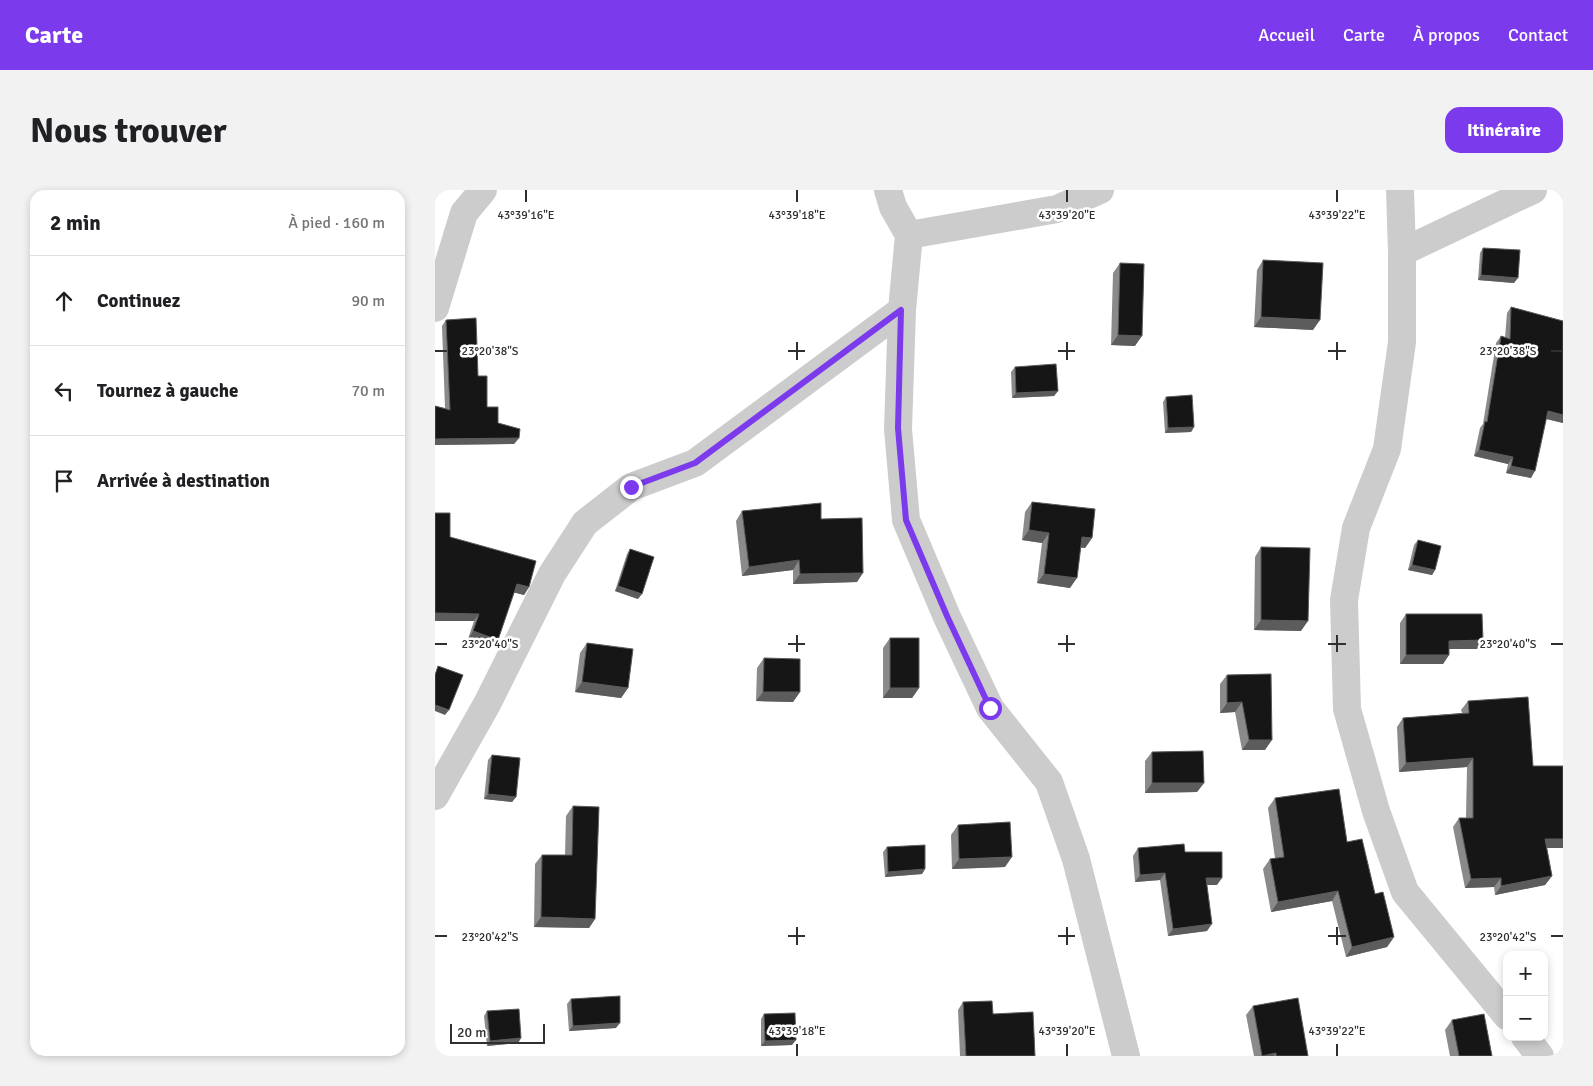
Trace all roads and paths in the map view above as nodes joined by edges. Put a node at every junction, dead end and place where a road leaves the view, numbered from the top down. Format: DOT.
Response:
graph roads {
  1 [pos="483,190"];
  2 [pos="888,190"];
  3 [pos="1100,190"];
  4 [pos="1400,190"];
  5 [pos="1533,190"];
  6 [pos="909,235"];
  7 [pos="1402,252"];
  8 [pos="435,308"];
  9 [pos="901,310"];
  10 [pos="435,796"];
  11 [pos="1503,1011"];
  12 [pos="1528,1041"];
  13 [pos="1126,1056"];
  14 [pos="1540,1056"];
  1 -- 8 [label="street"];
  2 -- 6 [label="street"];
  3 -- 6 [label="street"];
  4 -- 7 [label="street"];
  5 -- 7 [label="street"];
  6 -- 9 [label="street"];
  7 -- 11 [label="street"];
  9 -- 10 [label="street"];
  9 -- 13 [label="street"];
  12 -- 14 [label="street"];
}
